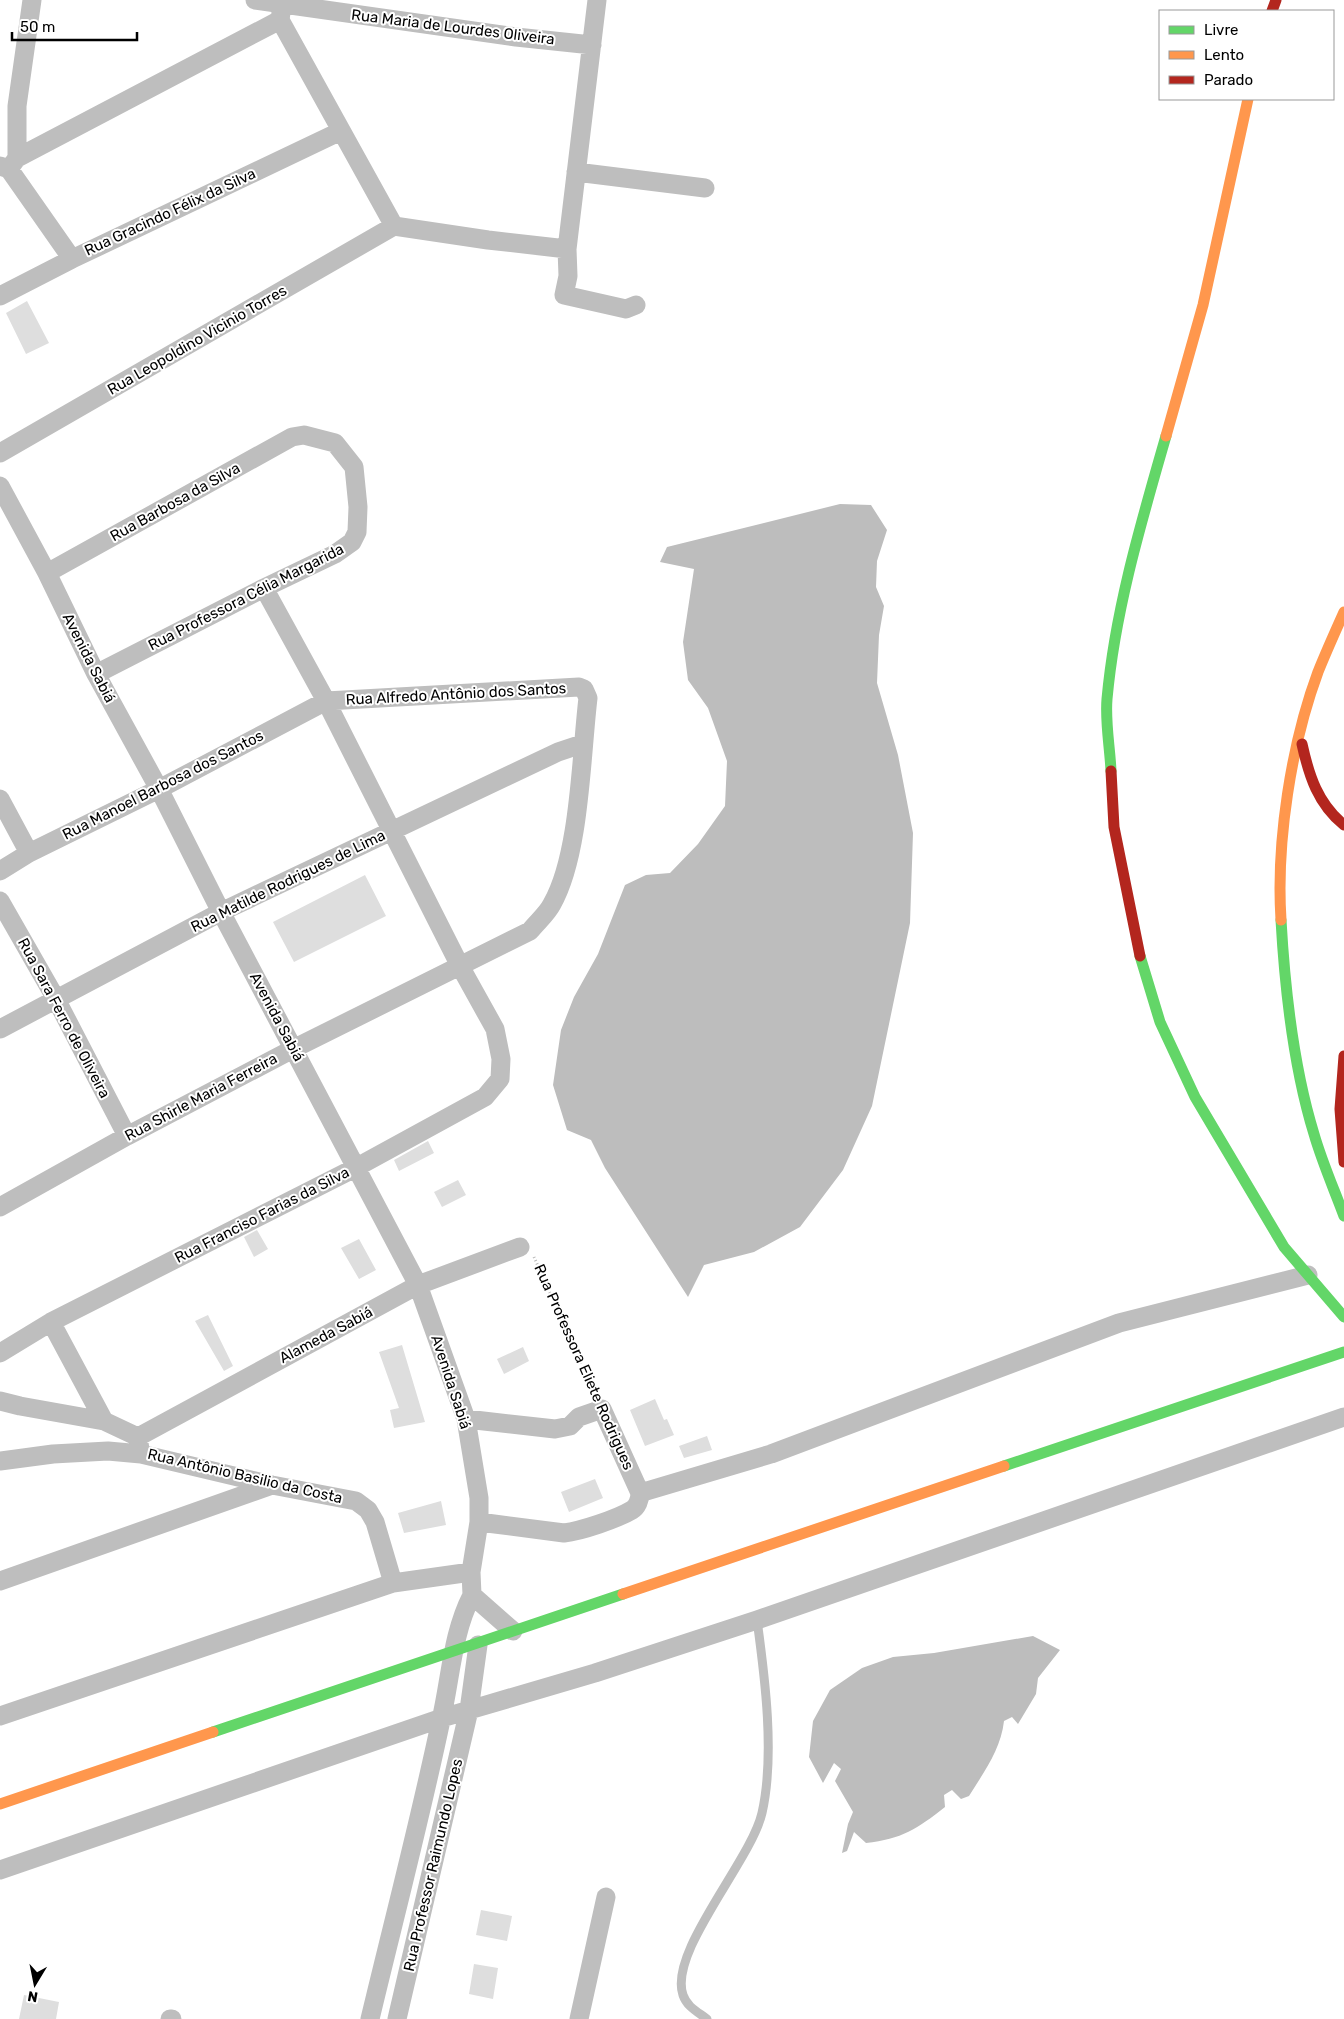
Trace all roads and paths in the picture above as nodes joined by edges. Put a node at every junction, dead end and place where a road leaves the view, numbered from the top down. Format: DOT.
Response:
graph roads {
  1 [pos="32,0"];
  2 [pos="255,0"];
  3 [pos="597,0"];
  4 [pos="281,12"];
  5 [pos="592,45"];
  6 [pos="1248,100"];
  7 [pos="341,131"];
  8 [pos="8,164"];
  9 [pos="576,172"];
  10 [pos="705,188"];
  11 [pos="394,226"];
  12 [pos="567,249"];
  13 [pos="72,259"];
  14 [pos="0,296"];
  15 [pos="636,305"];
  16 [pos="304,435"];
  17 [pos="0,453"];
  18 [pos="0,486"];
  19 [pos="47,573"];
  20 [pos="264,588"];
  21 [pos="1344,612"];
  22 [pos="1340,625"];
  23 [pos="96,674"];
  24 [pos="584,689"];
  25 [pos="326,701"];
  26 [pos="1299,733"];
  27 [pos="582,744"];
  28 [pos="160,789"];
  29 [pos="0,798"];
  30 [pos="1344,825"];
  31 [pos="393,829"];
  32 [pos="29,853"];
  33 [pos="0,871"];
  34 [pos="0,901"];
  35 [pos="221,912"];
  36 [pos="460,966"];
  37 [pos="56,999"];
  38 [pos="0,1029"];
  39 [pos="293,1049"];
  40 [pos="1344,1056"];
  41 [pos="127,1136"];
  42 [pos="1344,1162"];
  43 [pos="357,1167"];
  44 [pos="0,1207"];
  45 [pos="1344,1216"];
  46 [pos="520,1247"];
  47 [pos="1308,1275"];
  48 [pos="418,1285"];
  49 [pos="1344,1317"];
  50 [pos="51,1322"];
  51 [pos="1344,1352"];
  52 [pos="0,1353"];
  53 [pos="0,1401"];
  54 [pos="602,1409"];
  55 [pos="1344,1417"];
  56 [pos="466,1419"];
  57 [pos="104,1421"];
  58 [pos="140,1446"];
  59 [pos="0,1461"];
  60 [pos="272,1485"];
  61 [pos="640,1493"];
  62 [pos="479,1522"];
  63 [pos="471,1572"];
  64 [pos="0,1581"];
  65 [pos="393,1583"];
  66 [pos="472,1595"];
  67 [pos="757,1620"];
  68 [pos="513,1632"];
  69 [pos="478,1644"];
  70 [pos="452,1652"];
  71 [pos="469,1710"];
  72 [pos="0,1716"];
  73 [pos="442,1718"];
  74 [pos="0,1804"];
  75 [pos="0,1870"];
  76 [pos="606,1898"];
  77 [pos="370,2019"];
  78 [pos="397,2019"];
  79 [pos="579,2019"];
  80 [pos="707,2019"];
  1 -- 8 [label="street"];
  2 -- 4 [label="street, Rua Maria de Lourdes Oliveira"];
  3 -- 5 [label="street"];
  4 -- 5 [label="street, Rua Maria de Lourdes Oliveira"];
  4 -- 7 [label="street"];
  4 -- 8 [label="street"];
  5 -- 9 [label="street"];
  6 -- 47 [label="main road"];
  7 -- 11 [label="street"];
  7 -- 13 [label="street, Rua Gracindo Félix da Silva"];
  8 -- 13 [label="street"];
  9 -- 10 [label="street"];
  9 -- 12 [label="street"];
  11 -- 12 [label="street"];
  11 -- 17 [label="street, Rua Leopoldino Vicinio Torres"];
  12 -- 15 [label="street"];
  13 -- 14 [label="street, Rua Gracindo Félix da Silva"];
  16 -- 19 [label="street, Rua Barbosa da Silva"];
  16 -- 20 [label="street, Rua Professora Célia Margarida"];
  18 -- 19 [label="street, Avenida Sabiá"];
  19 -- 23 [label="street, Avenida Sabiá"];
  20 -- 23 [label="street, Rua Professora Célia Margarida"];
  20 -- 25 [label="street"];
  21 -- 22 [label="main road"];
  22 -- 26 [label="main road"];
  23 -- 28 [label="street, Avenida Sabiá"];
  24 -- 25 [label="street, Rua Alfredo Antônio dos Santos"];
  24 -- 27 [label="street, Rua Shirle Maria Ferreira"];
  25 -- 28 [label="street, Rua Manoel Barbosa dos Santos"];
  25 -- 31 [label="street"];
  26 -- 30 [label="main road"];
  26 -- 45 [label="main road"];
  27 -- 31 [label="street, Rua Matilde Rodrigues de Lima"];
  27 -- 36 [label="street, Rua Shirle Maria Ferreira"];
  28 -- 32 [label="street, Rua Manoel Barbosa dos Santos"];
  28 -- 35 [label="street, Avenida Sabiá"];
  29 -- 32 [label="street"];
  31 -- 35 [label="street, Rua Matilde Rodrigues de Lima"];
  31 -- 36 [label="street"];
  32 -- 33 [label="street, Rua Manoel Barbosa dos Santos"];
  34 -- 37 [label="street, Rua Sara Ferro de Oliveira"];
  35 -- 37 [label="street, Rua Matilde Rodrigues de Lima"];
  35 -- 39 [label="street, Avenida Sabiá"];
  36 -- 39 [label="street, Rua Shirle Maria Ferreira"];
  36 -- 43 [label="street, Rua Franciso Farias da Silva"];
  37 -- 38 [label="street, Rua Matilde Rodrigues de Lima"];
  37 -- 41 [label="street, Rua Sara Ferro de Oliveira"];
  39 -- 41 [label="street, Rua Shirle Maria Ferreira"];
  39 -- 43 [label="street, Avenida Sabiá"];
  40 -- 42 [label="main road"];
  41 -- 44 [label="street, Rua Shirle Maria Ferreira"];
  43 -- 48 [label="street, Avenida Sabiá"];
  43 -- 50 [label="street, Rua Franciso Farias da Silva"];
  46 -- 48 [label="street, Alameda Sabiá"];
  46 -- 54 [label="path, Rua Professora Eliete Rodrigues"];
  47 -- 49 [label="main road"];
  47 -- 61 [label="street"];
  48 -- 56 [label="street, Avenida Sabiá"];
  48 -- 58 [label="street, Alameda Sabiá"];
  50 -- 52 [label="street, Rua Franciso Farias da Silva"];
  50 -- 57 [label="street"];
  51 -- 68 [label="main road"];
  53 -- 57 [label="street, Rua Antônio Basilio da Costa"];
  54 -- 56 [label="street"];
  54 -- 61 [label="street, Rua Professora Eliete Rodrigues"];
  55 -- 67 [label="street"];
  56 -- 62 [label="street, Avenida Sabiá"];
  57 -- 58 [label="street, Rua Antônio Basilio da Costa"];
  58 -- 59 [label="street"];
  58 -- 60 [label="street, Rua Antônio Basilio da Costa"];
  60 -- 64 [label="street"];
  60 -- 65 [label="street, Rua Antônio Basilio da Costa"];
  61 -- 62 [label="street"];
  62 -- 63 [label="street, Avenida Sabiá"];
  63 -- 65 [label="street"];
  63 -- 66 [label="street, Avenida Sabiá"];
  65 -- 72 [label="street"];
  66 -- 68 [label="street"];
  66 -- 70 [label="street, Rua Professor Raimundo Lopes"];
  67 -- 71 [label="street"];
  67 -- 80 [label="lane"];
  68 -- 69 [label="main road"];
  69 -- 70 [label="main road"];
  69 -- 71 [label="street, Rua Professor Raimundo Lopes"];
  70 -- 73 [label="street, Rua Professor Raimundo Lopes"];
  70 -- 74 [label="main road"];
  71 -- 73 [label="street"];
  71 -- 78 [label="street, Rua Professor Raimundo Lopes"];
  73 -- 75 [label="street"];
  73 -- 77 [label="street, Rua Professor Raimundo Lopes"];
  76 -- 79 [label="street"];
}
